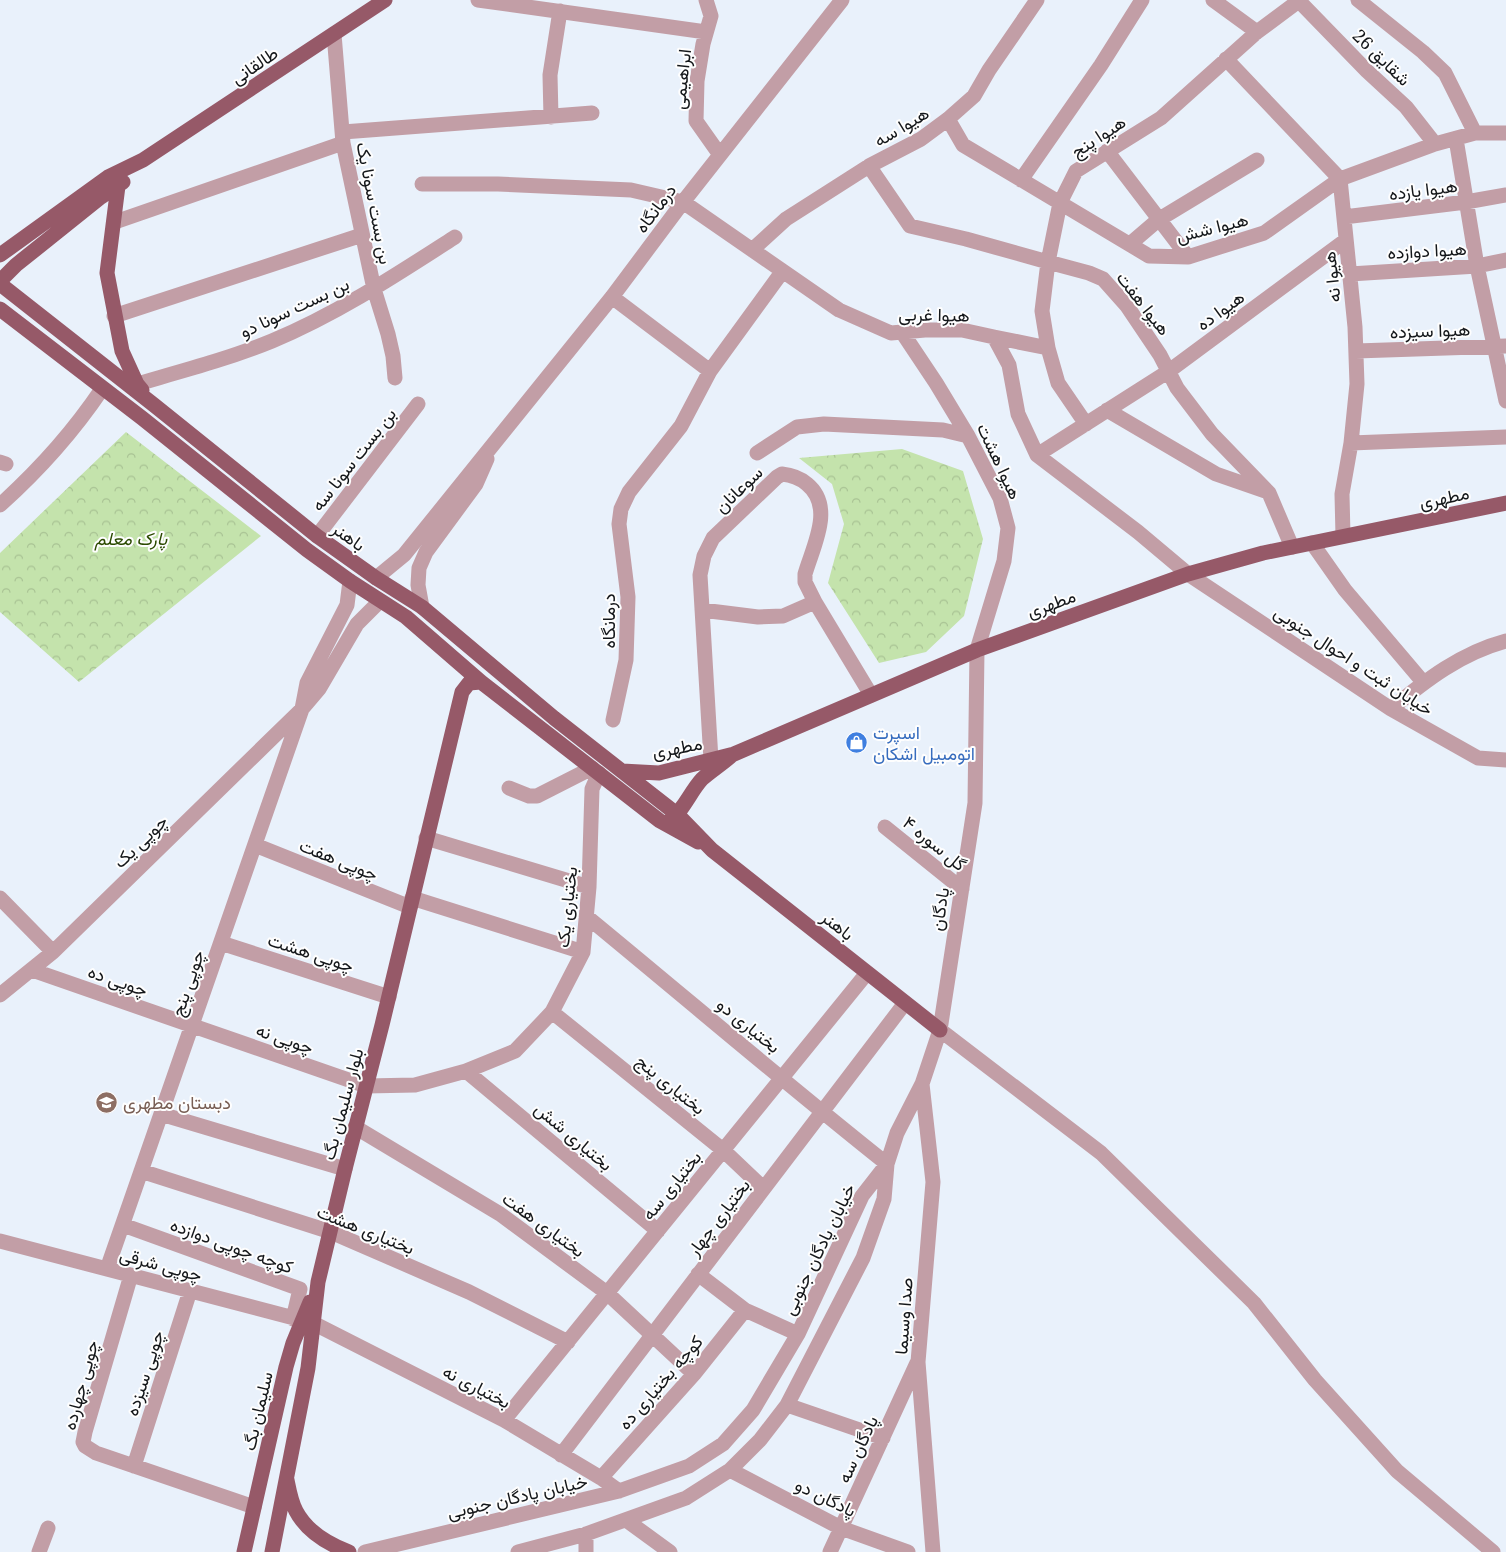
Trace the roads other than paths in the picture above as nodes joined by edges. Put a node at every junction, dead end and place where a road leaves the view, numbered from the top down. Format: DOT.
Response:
graph roads {
  1 [pos="385,0"];
  2 [pos="478,0"];
  3 [pos="706,0"];
  4 [pos="842,0"];
  5 [pos="1037,0"];
  6 [pos="1142,0"];
  7 [pos="1213,0"];
  8 [pos="1300,0"];
  9 [pos="1358,0"];
  10 [pos="560,11"];
  11 [pos="706,32"];
  12 [pos="1257,32"];
  13 [pos="334,34"];
  14 [pos="1226,59"];
  15 [pos="592,113"];
  16 [pos="551,116"];
  17 [pos="948,119"];
  18 [pos="1475,133"];
  19 [pos="1506,134"];
  20 [pos="343,137"];
  21 [pos="1456,139"];
  22 [pos="1435,144"];
  23 [pos="1107,150"];
  24 [pos="720,155"];
  25 [pos="143,160"];
  26 [pos="1257,160"];
  27 [pos="869,166"];
  28 [pos="1340,178"];
  29 [pos="1021,180"];
  30 [pos="422,184"];
  31 [pos="118,186"];
  32 [pos="1506,194"];
  33 [pos="682,202"];
  34 [pos="1466,202"];
  35 [pos="1060,203"];
  36 [pos="1344,217"];
  37 [pos="1158,220"];
  38 [pos="115,222"];
  39 [pos="27,234"];
  40 [pos="362,235"];
  41 [pos="454,237"];
  42 [pos="1346,240"];
  43 [pos="0,241"];
  44 [pos="1130,244"];
  45 [pos="752,250"];
  46 [pos="0,255"];
  47 [pos="1188,257"];
  48 [pos="1506,260"];
  49 [pos="1048,262"];
  50 [pos="1477,266"];
  51 [pos="782,272"];
  52 [pos="1350,274"];
  53 [pos="0,282"];
  54 [pos="374,289"];
  55 [pos="612,297"];
  56 [pos="0,309"];
  57 [pos="114,316"];
  58 [pos="902,332"];
  59 [pos="994,337"];
  60 [pos="1500,346"];
  61 [pos="1048,348"];
  62 [pos="1356,351"];
  63 [pos="710,371"];
  64 [pos="1168,371"];
  65 [pos="395,378"];
  66 [pos="137,384"];
  67 [pos="102,388"];
  68 [pos="1506,401"];
  69 [pos="418,404"];
  70 [pos="154,405"];
  71 [pos="1107,410"];
  72 [pos="1086,424"];
  73 [pos="968,436"];
  74 [pos="1506,437"];
  75 [pos="497,438"];
  76 [pos="1352,443"];
  77 [pos="757,453"];
  78 [pos="1037,455"];
  79 [pos="1269,493"];
  80 [pos="1506,503"];
  81 [pos="0,505"];
  82 [pos="317,536"];
  83 [pos="1343,536"];
  84 [pos="1312,542"];
  85 [pos="1292,547"];
  86 [pos="1188,574"];
  87 [pos="376,578"];
  88 [pos="350,581"];
  89 [pos="380,601"];
  90 [pos="815,602"];
  91 [pos="422,607"];
  92 [pos="702,610"];
  93 [pos="1506,642"];
  94 [pos="977,650"];
  95 [pos="481,682"];
  96 [pos="1423,682"];
  97 [pos="871,695"];
  98 [pos="302,709"];
  99 [pos="1391,709"];
  100 [pos="613,720"];
  101 [pos="734,754"];
  102 [pos="711,760"];
  103 [pos="1506,760"];
  104 [pos="595,771"];
  105 [pos="622,771"];
  106 [pos="509,788"];
  107 [pos="678,815"];
  108 [pos="660,821"];
  109 [pos="885,827"];
  110 [pos="426,838"];
  111 [pos="255,845"];
  112 [pos="712,850"];
  113 [pos="590,887"];
  114 [pos="962,889"];
  115 [pos="0,898"];
  116 [pos="411,903"];
  117 [pos="586,916"];
  118 [pos="221,943"];
  119 [pos="53,952"];
  120 [pos="583,952"];
  121 [pos="32,970"];
  122 [pos="867,973"];
  123 [pos="0,995"];
  124 [pos="389,997"];
  125 [pos="905,1002"];
  126 [pos="552,1012"];
  127 [pos="192,1025"];
  128 [pos="940,1030"];
  129 [pos="466,1071"];
  130 [pos="782,1077"];
  131 [pos="922,1084"];
  132 [pos="366,1086"];
  133 [pos="822,1112"];
  134 [pos="161,1114"];
  135 [pos="356,1127"];
  136 [pos="723,1150"];
  137 [pos="887,1164"];
  138 [pos="344,1169"];
  139 [pos="141,1172"];
  140 [pos="764,1188"];
  141 [pos="122,1225"];
  142 [pos="658,1231"];
  143 [pos="331,1232"];
  144 [pos="0,1241"];
  145 [pos="107,1269"];
  146 [pos="698,1274"];
  147 [pos="130,1276"];
  148 [pos="190,1292"];
  149 [pos="607,1294"];
  150 [pos="745,1310"];
  151 [pos="303,1321"];
  152 [pos="798,1334"];
  153 [pos="652,1335"];
  154 [pos="568,1342"];
  155 [pos="918,1362"];
  156 [pos="694,1374"];
  157 [pos="788,1405"];
  158 [pos="504,1420"];
  159 [pos="883,1438"];
  160 [pos="560,1455"];
  161 [pos="134,1466"];
  162 [pos="730,1470"];
  163 [pos="286,1478"];
  164 [pos="601,1478"];
  165 [pos="619,1491"];
  166 [pos="254,1508"];
  167 [pos="626,1520"];
  168 [pos="48,1528"];
  169 [pos="841,1528"];
  170 [pos="586,1534"];
  171 [pos="39,1552"];
  172 [pos="244,1552"];
  173 [pos="272,1552"];
  174 [pos="349,1552"];
  175 [pos="365,1552"];
  176 [pos="518,1552"];
  177 [pos="586,1552"];
  178 [pos="670,1552"];
  179 [pos="830,1552"];
  180 [pos="908,1552"];
  181 [pos="933,1552"];
  182 [pos="1492,1552"];
  1 -- 13 [label="main road, طالقانی"];
  2 -- 10 [label="street"];
  3 -- 11 [label="street, ابراهیمی"];
  4 -- 24 [label="street, درمانگاه"];
  5 -- 17 [label="street, هیوا سه"];
  6 -- 29 [label="street"];
  7 -- 12 [label="street"];
  8 -- 12 [label="street, هیوا پنج"];
  8 -- 22 [label="street, شقایق 26"];
  9 -- 18 [label="street"];
  10 -- 11 [label="street"];
  10 -- 16 [label="street"];
  11 -- 24 [label="street, ابراهیمی"];
  12 -- 14 [label="street, هیوا پنج"];
  13 -- 20 [label="street, بن بست سونا یک"];
  13 -- 25 [label="main road, طالقانی"];
  14 -- 23 [label="street, هیوا پنج"];
  14 -- 28 [label="street"];
  15 -- 16 [label="street"];
  16 -- 20 [label="street"];
  17 -- 27 [label="street, هیوا سه"];
  17 -- 29 [label="street, هیوا شش"];
  18 -- 19 [label="street, هیوا شش"];
  18 -- 21 [label="street, هیوا شش"];
  20 -- 38 [label="street"];
  20 -- 40 [label="street, بن بست سونا یک"];
  21 -- 22 [label="street, هیوا شش"];
  21 -- 34 [label="street"];
  22 -- 28 [label="street, هیوا شش"];
  23 -- 35 [label="street, هیوا پنج"];
  23 -- 37 [label="street"];
  24 -- 33 [label="street, درمانگاه"];
  25 -- 31 [label="main road, طالقانی"];
  25 -- 39 [label="main road, طالقانی"];
  26 -- 37 [label="street"];
  27 -- 45 [label="street, هیوا سه"];
  27 -- 49 [label="street, هیوا هفت"];
  28 -- 36 [label="street, هیوا نه"];
  28 -- 47 [label="street, هیوا شش"];
  29 -- 35 [label="street, هیوا شش"];
  30 -- 33 [label="street"];
  31 -- 38 [label="main road"];
  31 -- 53 [label="main road, طالقانی"];
  32 -- 34 [label="street, هیوا یازده"];
  33 -- 45 [label="street, هیوا غربی"];
  33 -- 55 [label="street, درمانگاه"];
  34 -- 36 [label="street, هیوا یازده"];
  34 -- 50 [label="street"];
  35 -- 44 [label="street, هیوا شش"];
  35 -- 49 [label="street, هیوا پنج"];
  36 -- 42 [label="street, هیوا نه"];
  37 -- 44 [label="street"];
  37 -- 47 [label="street"];
  38 -- 57 [label="main road"];
  39 -- 43 [label="main road"];
  39 -- 46 [label="main road, طالقانی"];
  40 -- 54 [label="street, بن بست سونا یک"];
  40 -- 57 [label="street"];
  41 -- 54 [label="street, بن بست سونا دو"];
  42 -- 52 [label="street, هیوا نه"];
  42 -- 64 [label="street, هیوا ده"];
  44 -- 47 [label="street, هیوا شش"];
  45 -- 51 [label="street, هیوا غربی"];
  48 -- 50 [label="street, هیوا دوازده"];
  49 -- 61 [label="street, هیوا پنج"];
  49 -- 64 [label="street, هیوا هفت"];
  50 -- 52 [label="street, هیوا دوازده"];
  50 -- 60 [label="street"];
  51 -- 58 [label="street, هیوا غربی"];
  51 -- 63 [label="street, درمانگاه"];
  52 -- 62 [label="street, هیوا نه"];
  53 -- 70 [label="main road, باهنر"];
  54 -- 65 [label="street, بن بست سونا یک"];
  54 -- 66 [label="street, بن بست سونا دو"];
  55 -- 63 [label="street"];
  55 -- 75 [label="street, درمانگاه"];
  56 -- 67 [label="main road, باهنر"];
  57 -- 66 [label="main road"];
  58 -- 59 [label="street, هیوا غربی"];
  58 -- 73 [label="street, هیوا هشت"];
  59 -- 61 [label="street, هیوا غربی"];
  59 -- 78 [label="street"];
  60 -- 62 [label="street, هیوا سیزده"];
  60 -- 68 [label="street"];
  61 -- 72 [label="street, هیوا پنج"];
  62 -- 76 [label="street, هیوا نه"];
  63 -- 100 [label="street, درمانگاه"];
  64 -- 71 [label="street, هیوا ده"];
  64 -- 79 [label="street, هیوا هفت"];
  66 -- 70 [label="main road"];
  67 -- 81 [label="street"];
  67 -- 88 [label="main road, باهنر"];
  69 -- 82 [label="street, بن بست سونا سه"];
  70 -- 82 [label="main road, باهنر"];
  71 -- 72 [label="street, هیوا ده"];
  71 -- 79 [label="street"];
  72 -- 78 [label="street, هیوا ده"];
  73 -- 77 [label="street"];
  73 -- 94 [label="street, هیوا هشت"];
  74 -- 76 [label="street"];
  75 -- 87 [label="street, درمانگاه"];
  75 -- 91 [label="street, درمانگاه"];
  76 -- 83 [label="street, هیوا نه"];
  78 -- 86 [label="street"];
  79 -- 85 [label="street, هیوا هفت"];
  80 -- 83 [label="main road, مطهری"];
  82 -- 87 [label="main road, باهنر"];
  83 -- 84 [label="main road, مطهری"];
  84 -- 85 [label="main road, مطهری"];
  84 -- 96 [label="street"];
  85 -- 86 [label="main road, مطهری"];
  86 -- 94 [label="main road, مطهری"];
  86 -- 99 [label="street, خیابان ثبت و احوال جنوبی"];
  87 -- 91 [label="main road, باهنر"];
  88 -- 89 [label="main road, باهنر"];
  88 -- 98 [label="street"];
  89 -- 95 [label="main road, باهنر"];
  89 -- 98 [label="street, چوپی یک"];
  90 -- 92 [label="street"];
  90 -- 92 [label="street, سوعانان"];
  90 -- 97 [label="street, سوعانان"];
  91 -- 105 [label="main road, باهنر"];
  92 -- 102 [label="street, سوعانان"];
  93 -- 96 [label="street"];
  94 -- 97 [label="main road, مطهری"];
  94 -- 114 [label="street, پادگان"];
  95 -- 104 [label="main road, باهنر"];
  95 -- 110 [label="main road, بلوار سلیمان بگ"];
  96 -- 99 [label="street"];
  97 -- 101 [label="main road, مطهری"];
  98 -- 111 [label="street, چوپی پنج"];
  98 -- 119 [label="street, چوپی یک"];
  99 -- 103 [label="street, خیابان ثبت و احوال جنوبی"];
  101 -- 102 [label="main road, مطهری"];
  101 -- 107 [label="main road"];
  102 -- 105 [label="main road, مطهری"];
  104 -- 106 [label="street"];
  104 -- 108 [label="main road, باهنر"];
  104 -- 113 [label="street, بختیاری یک"];
  105 -- 107 [label="main road, باهنر"];
  107 -- 108 [label="main road"];
  107 -- 112 [label="main road, باهنر"];
  108 -- 112 [label="main road, باهنر"];
  109 -- 114 [label="street, گل سوره ۴"];
  110 -- 113 [label="street"];
  110 -- 116 [label="main road, بلوار سلیمان بگ"];
  111 -- 116 [label="street, چوپی هفت"];
  111 -- 118 [label="street, چوپی پنج"];
  112 -- 122 [label="main road, باهنر"];
  113 -- 117 [label="street, بختیاری یک"];
  114 -- 128 [label="street, پادگان"];
  115 -- 119 [label="street"];
  116 -- 120 [label="street, چوپی هفت"];
  116 -- 124 [label="main road, بلوار سلیمان بگ"];
  117 -- 120 [label="street, بختیاری یک"];
  117 -- 130 [label="street, بختیاری دو"];
  118 -- 124 [label="street, چوپی هشت"];
  118 -- 127 [label="street, چوپی پنج"];
  119 -- 121 [label="street, چوپی یک"];
  120 -- 126 [label="street, بختیاری یک"];
  121 -- 123 [label="street, چوپی یک"];
  121 -- 127 [label="street, چوپی ده"];
  122 -- 125 [label="main road, باهنر"];
  122 -- 130 [label="street, بختیاری سه"];
  124 -- 132 [label="main road, بلوار سلیمان بگ"];
  125 -- 128 [label="main road, باهنر"];
  125 -- 133 [label="street, بختیاری چهار"];
  126 -- 129 [label="street, بختیاری یک"];
  126 -- 136 [label="street, بختیاری پنج"];
  127 -- 132 [label="street, چوپی نه"];
  127 -- 134 [label="street, چوپی پنج"];
  128 -- 131 [label="street, پادگان"];
  128 -- 182 [label="street"];
  129 -- 132 [label="street, بختیاری یک"];
  129 -- 142 [label="street, بختیاری شش"];
  130 -- 133 [label="street, بختیاری دو"];
  130 -- 136 [label="street, بختیاری سه"];
  131 -- 137 [label="street, پادگان"];
  131 -- 155 [label="street, صدا وسیما"];
  132 -- 135 [label="main road, بلوار سلیمان بگ"];
  133 -- 137 [label="street, بختیاری دو"];
  133 -- 140 [label="street, بختیاری چهار"];
  134 -- 138 [label="street"];
  134 -- 139 [label="street, چوپی پنج"];
  135 -- 138 [label="main road, بلوار سلیمان بگ"];
  135 -- 149 [label="street, بختیاری هفت"];
  136 -- 140 [label="street, بختیاری پنج"];
  136 -- 142 [label="street, بختیاری سه"];
  137 -- 152 [label="street, خیابان پادگان جنوبی"];
  137 -- 157 [label="street, خیابان پادگان جنوبی"];
  138 -- 143 [label="main road, بلوار سلیمان بگ"];
  139 -- 141 [label="street, چوپی پنج"];
  139 -- 143 [label="street, بختیاری هشت"];
  140 -- 146 [label="street, بختیاری چهار"];
  141 -- 145 [label="street, چوپی پنج"];
  141 -- 151 [label="street, کوچه چوپی دوازده"];
  142 -- 149 [label="street, بختیاری سه"];
  143 -- 151 [label="main road, بلوار سلیمان بگ"];
  143 -- 154 [label="street, بختیاری هشت"];
  144 -- 145 [label="street, چوپی شرقی"];
  145 -- 147 [label="street, چوپی شرقی"];
  146 -- 150 [label="street"];
  146 -- 153 [label="street, بختیاری چهار"];
  147 -- 148 [label="street, چوپی شرقی"];
  147 -- 161 [label="street, چوپی چهارده"];
  148 -- 151 [label="street, چوپی شرقی"];
  148 -- 161 [label="street, چوپی سیزده"];
  149 -- 153 [label="street, بختیاری هفت"];
  149 -- 154 [label="street, بختیاری سه"];
  150 -- 152 [label="street"];
  150 -- 156 [label="street, کوچه بختیاری ده"];
  151 -- 158 [label="street, بختیاری نه"];
  151 -- 163 [label="main road, بلوار سلیمان بگ"];
  151 -- 166 [label="main road, سلیمان بگ"];
  152 -- 165 [label="street, خیابان پادگان جنوبی"];
  153 -- 156 [label="street, بختیاری هفت"];
  153 -- 160 [label="street, بختیاری چهار"];
  154 -- 158 [label="street, بختیاری سه"];
  155 -- 159 [label="street, پادگان سه"];
  155 -- 181 [label="street, صدا وسیما"];
  156 -- 164 [label="street, کوچه بختیاری ده"];
  157 -- 159 [label="street"];
  157 -- 162 [label="street, خیابان پادگان جنوبی"];
  158 -- 160 [label="street, بختیاری نه"];
  159 -- 169 [label="street, پادگان سه"];
  160 -- 164 [label="street, بختیاری نه"];
  161 -- 166 [label="street, چوپی چهارده"];
  162 -- 167 [label="street, خیابان پادگان جنوبی"];
  162 -- 169 [label="street, پادگان دو"];
  163 -- 173 [label="main road, بلوار سلیمان بگ"];
  163 -- 174 [label="main road"];
  164 -- 165 [label="street, بختیاری نه"];
  165 -- 175 [label="street, خیابان پادگان جنوبی"];
  166 -- 172 [label="main road, سلیمان بگ"];
  167 -- 170 [label="street, خیابان پادگان جنوبی"];
  167 -- 178 [label="street"];
  168 -- 171 [label="street"];
  169 -- 179 [label="street, پادگان سه"];
  169 -- 180 [label="street, پادگان دو"];
  170 -- 176 [label="street, خیابان پادگان جنوبی"];
  170 -- 177 [label="street"];
}
